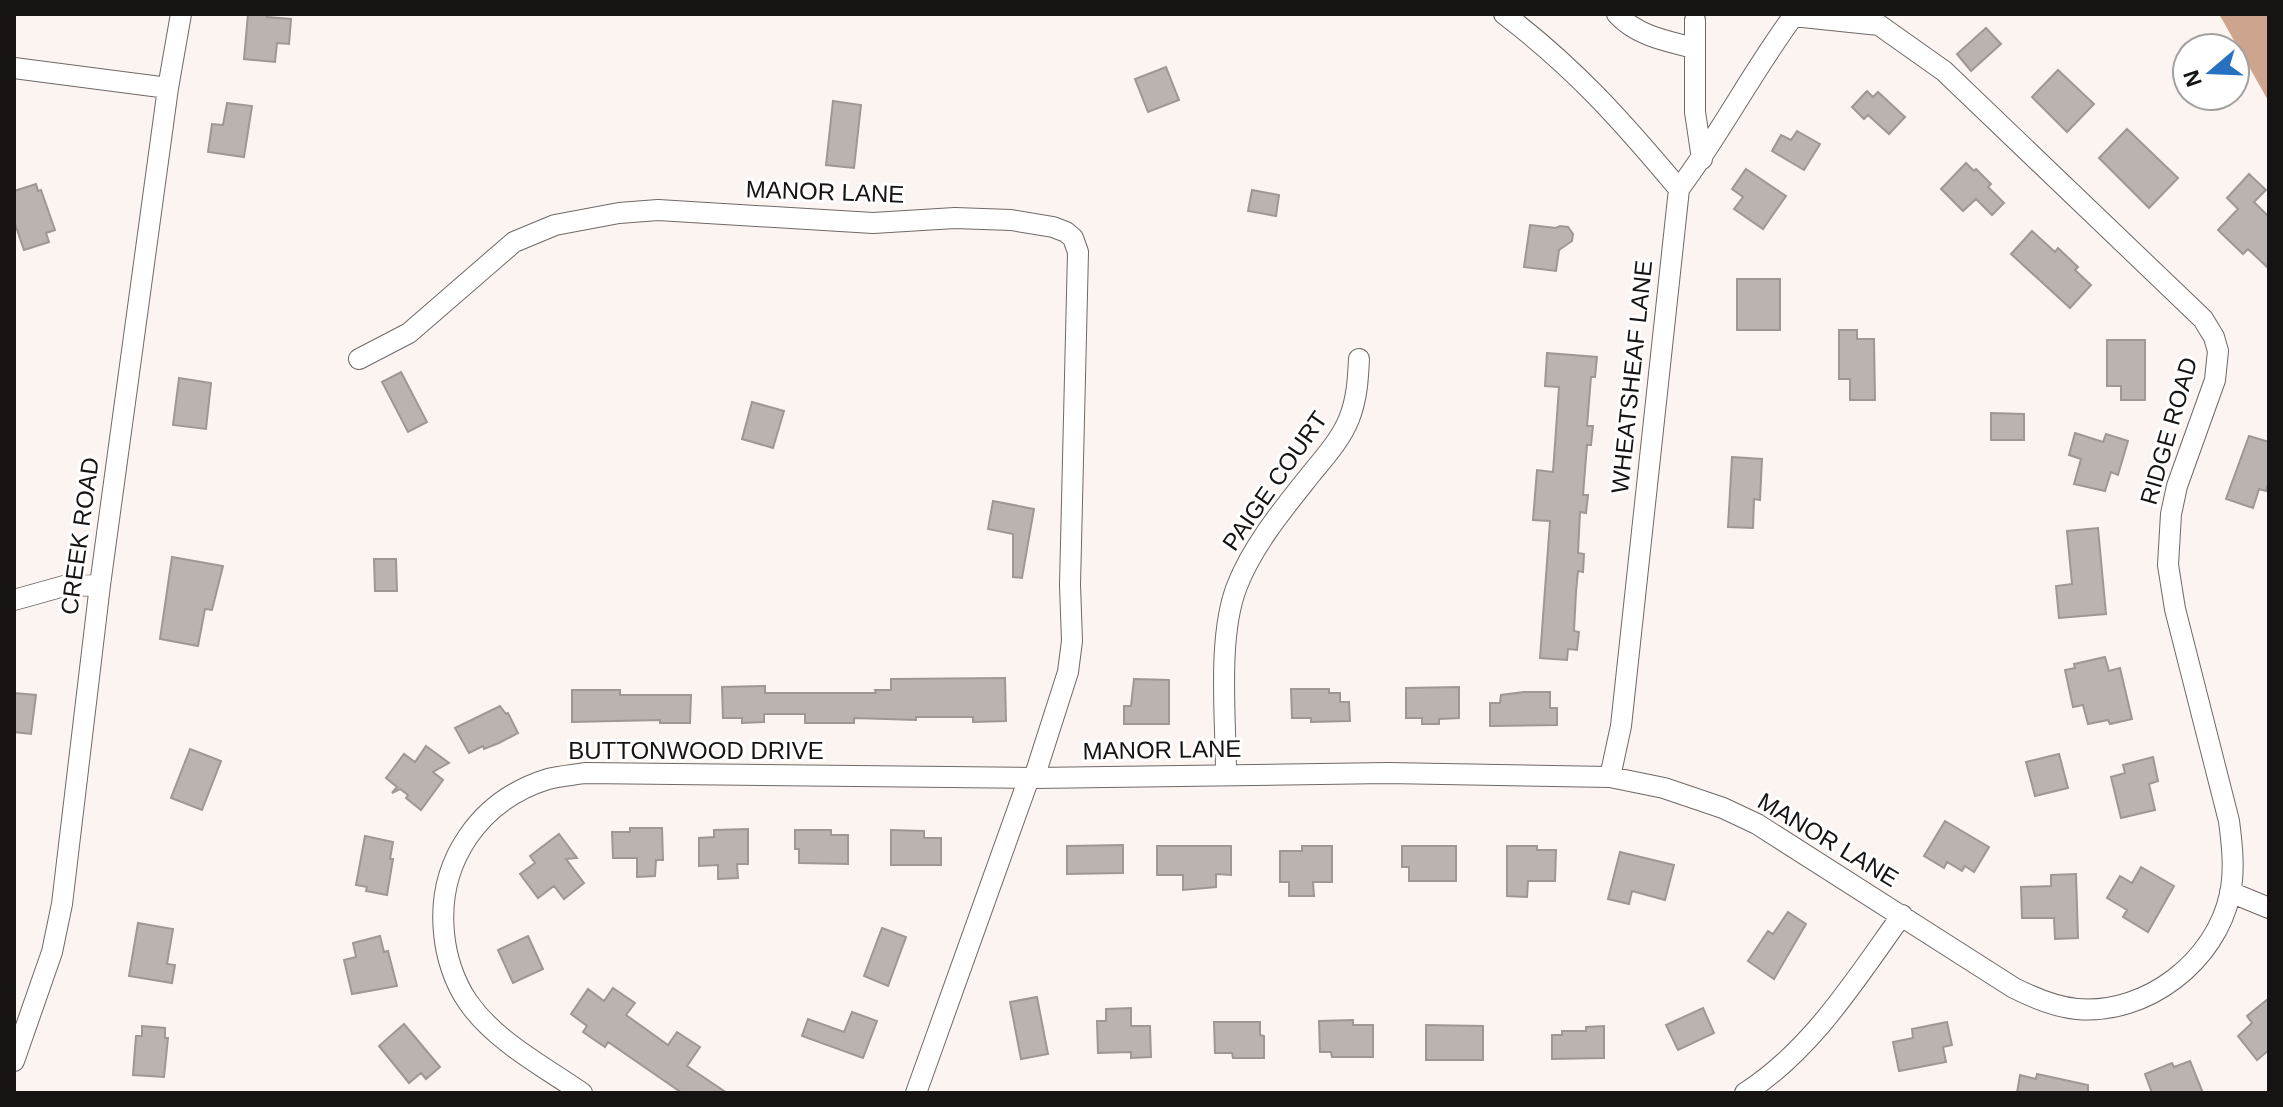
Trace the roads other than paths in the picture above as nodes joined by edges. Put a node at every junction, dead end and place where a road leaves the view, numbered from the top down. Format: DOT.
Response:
graph roads {
  1 [pos="181,14"];
  2 [pos="1504,14"];
  3 [pos="1617,14"];
  4 [pos="1794,15"];
  5 [pos="1695,20"];
  6 [pos="1694,48"];
  7 [pos="14,68"];
  8 [pos="168,88"];
  9 [pos="1702,159"];
  10 [pos="1679,189"];
  11 [pos="359,359"];
  12 [pos="1359,359"];
  13 [pos="100,585"];
  14 [pos="14,600"];
  15 [pos="1226,774"];
  16 [pos="1610,777"];
  17 [pos="1031,778"];
  18 [pos="2230,892"];
  19 [pos="2269,908"];
  20 [pos="1902,915"];
  21 [pos="14,1061"];
  22 [pos="582,1093"];
  23 [pos="916,1093"];
  24 [pos="1745,1093"];
  1 -- 8 [label="street, CREEK ROAD"];
  2 -- 10 [label="street"];
  3 -- 6 [label="street"];
  4 -- 9 [label="street"];
  4 -- 18 [label="street, RIDGE ROAD"];
  5 -- 6 [label="street"];
  6 -- 9 [label="street"];
  7 -- 8 [label="street"];
  8 -- 13 [label="street, CREEK ROAD"];
  9 -- 10 [label="street"];
  10 -- 16 [label="street, WHEATSHEAF LANE"];
  11 -- 17 [label="street, MANOR LANE"];
  12 -- 15 [label="street, PAIGE COURT"];
  13 -- 14 [label="street"];
  13 -- 21 [label="street, CREEK ROAD"];
  15 -- 16 [label="street, MANOR LANE"];
  15 -- 17 [label="street, MANOR LANE"];
  16 -- 20 [label="street, MANOR LANE"];
  17 -- 22 [label="street, BUTTONWOOD DRIVE"];
  17 -- 23 [label="street, MANOR LANE"];
  18 -- 19 [label="street"];
  18 -- 20 [label="street, MANOR LANE"];
  20 -- 24 [label="street"];
}
